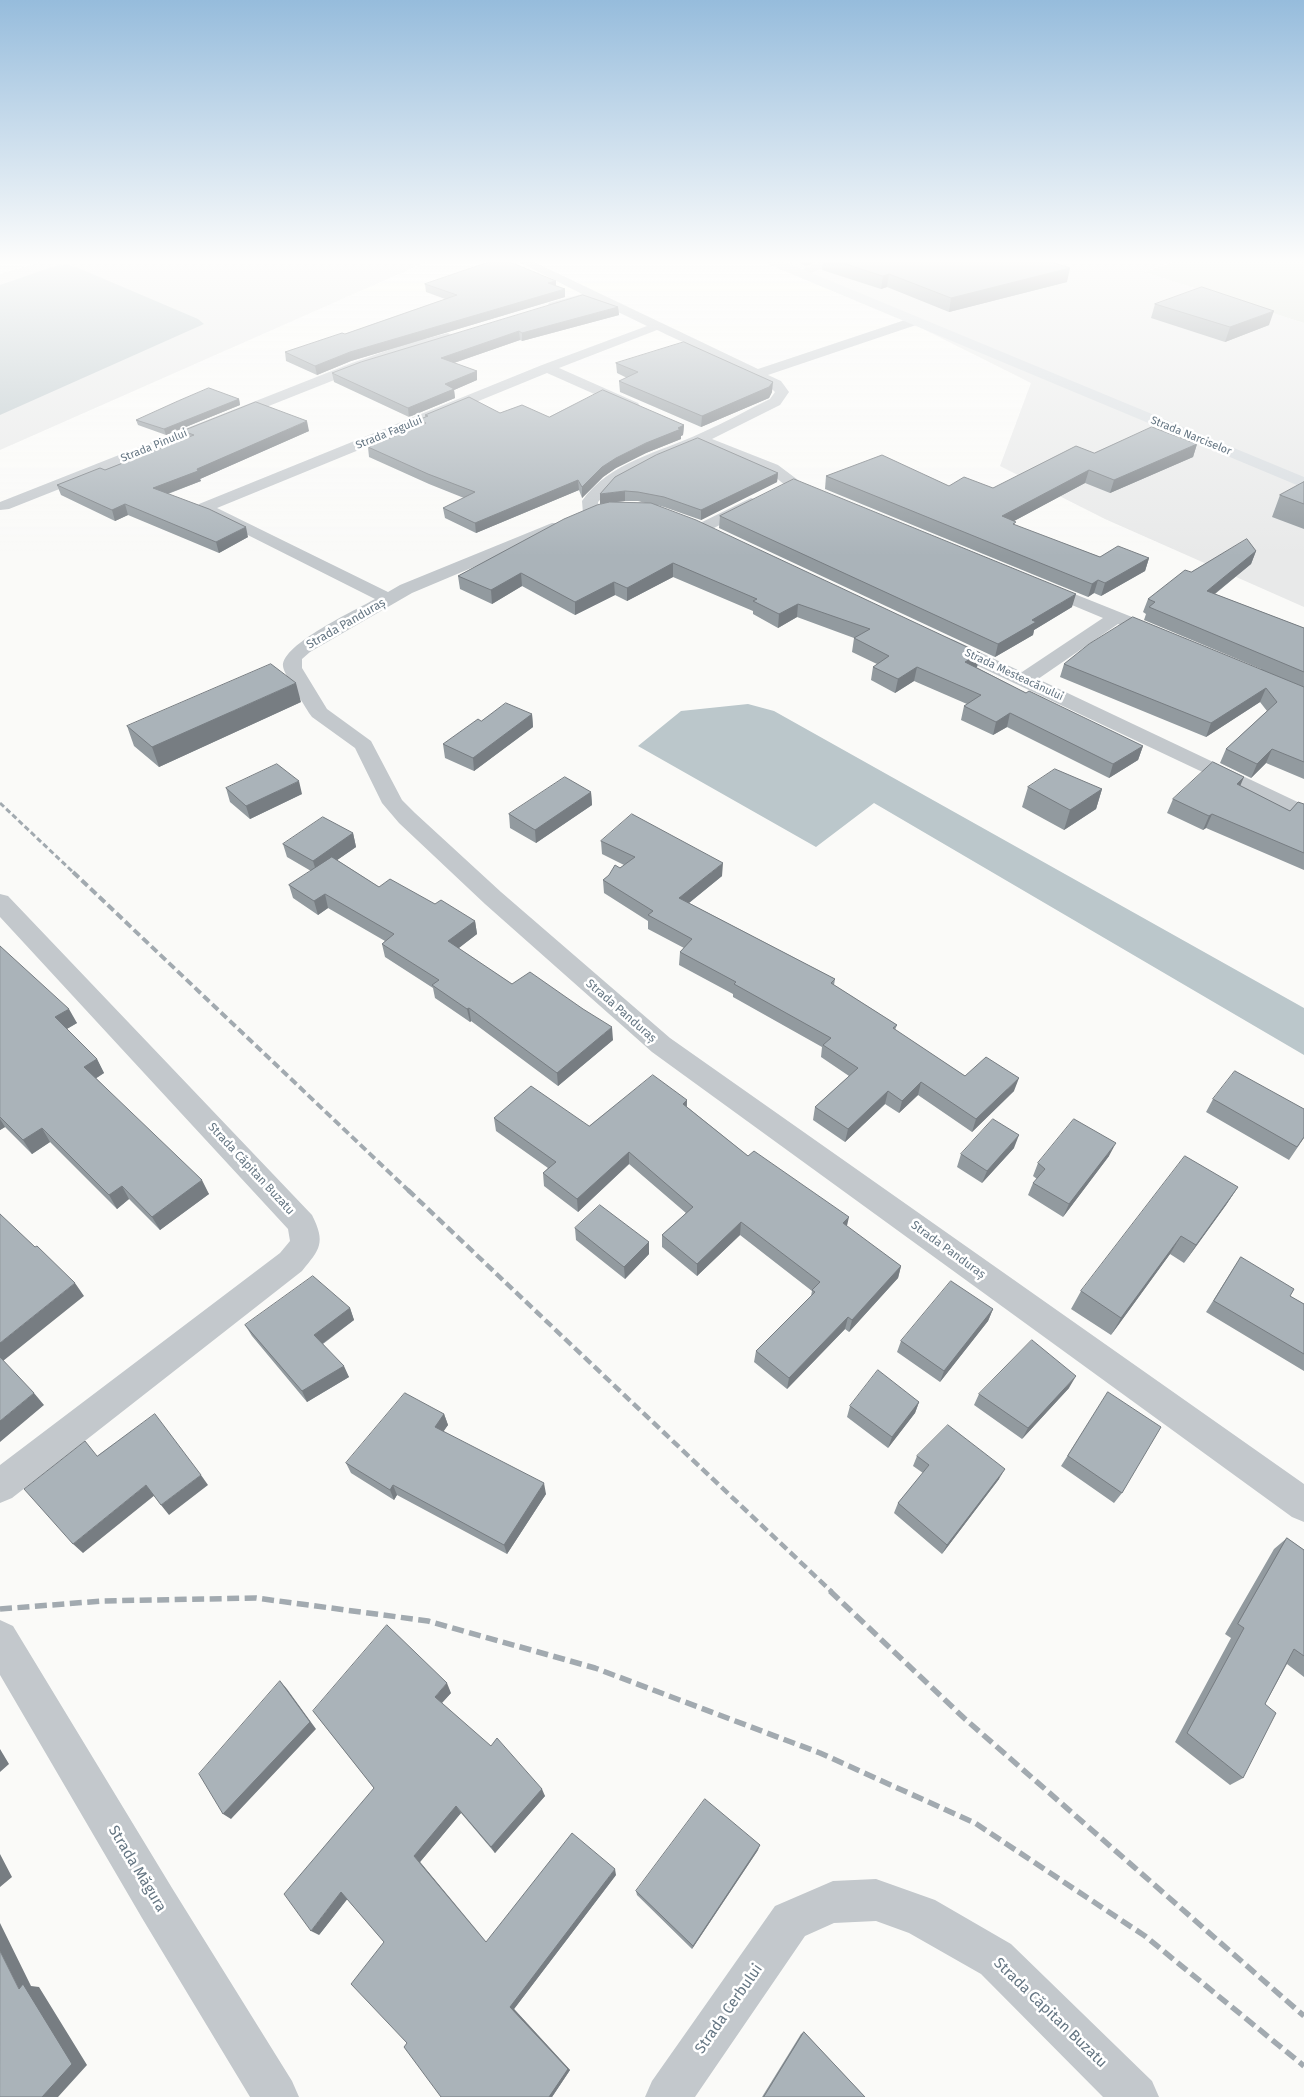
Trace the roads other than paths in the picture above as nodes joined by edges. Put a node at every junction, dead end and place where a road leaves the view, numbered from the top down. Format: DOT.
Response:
graph roads {
  1 [pos="374,360"];
  2 [pos="568,360"];
  3 [pos="728,360"];
  4 [pos="800,360"];
  5 [pos="1008,360"];
  6 [pos="547,368"];
  7 [pos="758,374"];
  8 [pos="643,410"];
  9 [pos="687,429"];
  10 [pos="702,438"];
  11 [pos="792,482"];
  12 [pos="1304,483"];
  13 [pos="810,490"];
  14 [pos="3,506"];
  15 [pos="720,536"];
  16 [pos="1027,579"];
  17 [pos="388,600"];
  18 [pos="1117,617"];
  19 [pos="935,638"];
  20 [pos="1179,644"];
  21 [pos="1024,680"];
  22 [pos="1304,813"];
  23 [pos="0,902"];
  24 [pos="0,1486"];
  25 [pos="1304,1505"];
  26 [pos="0,1640"];
  27 [pos="790,1922"];
  28 [pos="276,2097"];
  29 [pos="668,2097"];
  30 [pos="1136,2097"];
  1 -- 14 [label="street, Strada Pinului"];
  2 -- 6 [label="street, Strada Fagului"];
  3 -- 7 [label="street"];
  4 -- 7 [label="street"];
  5 -- 12 [label="main road, Strada Narciselor"];
  6 -- 8 [label="street"];
  6 -- 17 [label="street, Strada Fagului"];
  7 -- 10 [label="street"];
  9 -- 10 [label="street"];
  10 -- 11 [label="street"];
  10 -- 17 [label="street, Strada Panduraș"];
  11 -- 13 [label="street"];
  11 -- 15 [label="street"];
  16 -- 18 [label="street"];
  17 -- 25 [label="street, Strada Panduraș"];
  18 -- 20 [label="street"];
  18 -- 21 [label="street"];
  19 -- 21 [label="street, Strada Mesteacănului"];
  21 -- 22 [label="street, Strada Mesteacănului"];
  23 -- 24 [label="street, Strada Căpitan Buzatu"];
  26 -- 28 [label="street, Strada Măgura"];
  27 -- 29 [label="street, Strada Cerbului"];
  27 -- 30 [label="street, Strada Căpitan Buzatu"];
}
